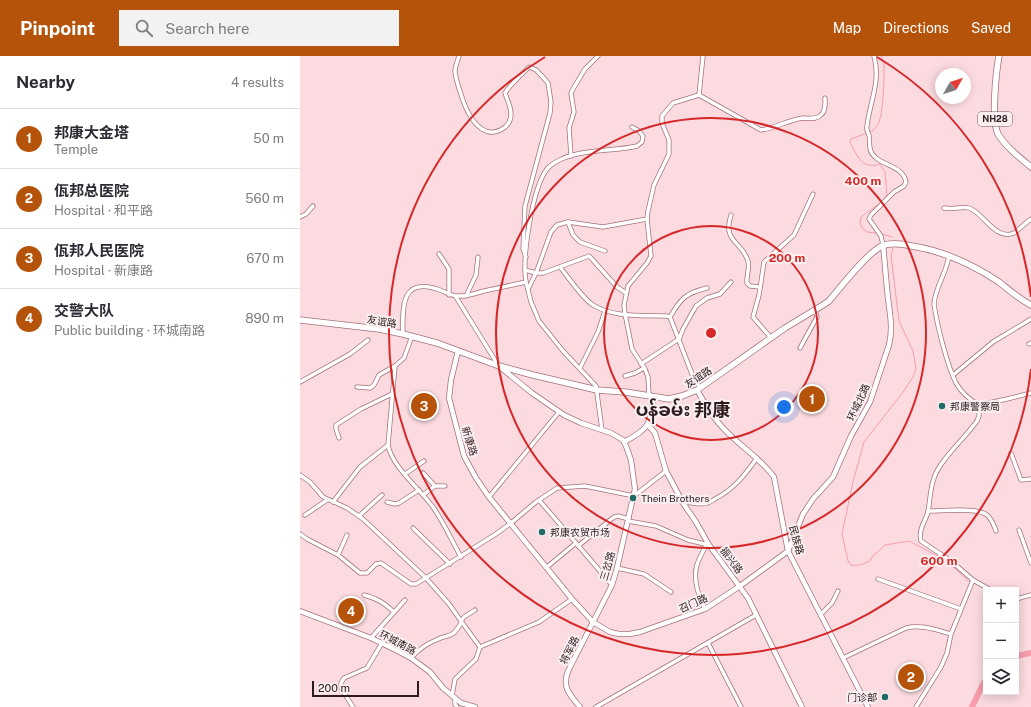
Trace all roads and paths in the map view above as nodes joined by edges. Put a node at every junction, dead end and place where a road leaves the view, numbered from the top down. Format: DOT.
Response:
graph roads {
  1 [pos="459,56"];
  2 [pos="598,56"];
  3 [pos="703,56"];
  4 [pos="874,56"];
  5 [pos="999,56"];
  6 [pos="699,95"];
  7 [pos="825,98"];
  8 [pos="632,127"];
  9 [pos="571,156"];
  10 [pos="1031,167"];
  11 [pos="813,194"];
  12 [pos="313,206"];
  13 [pos="944,208"];
  14 [pos="731,215"];
  15 [pos="300,217"];
  16 [pos="647,219"];
  17 [pos="1031,219"];
  18 [pos="568,222"];
  19 [pos="884,245"];
  20 [pos="605,251"];
  21 [pos="439,254"];
  22 [pos="949,255"];
  23 [pos="478,257"];
  24 [pos="526,257"];
  25 [pos="560,267"];
  26 [pos="525,270"];
  27 [pos="536,273"];
  28 [pos="526,282"];
  29 [pos="731,282"];
  30 [pos="760,287"];
  31 [pos="707,288"];
  32 [pos="528,289"];
  33 [pos="626,293"];
  34 [pos="449,295"];
  35 [pos="466,296"];
  36 [pos="456,297"];
  37 [pos="1031,305"];
  38 [pos="815,310"];
  39 [pos="605,311"];
  40 [pos="625,314"];
  41 [pos="670,317"];
  42 [pos="1031,319"];
  43 [pos="300,320"];
  44 [pos="403,334"];
  45 [pos="412,336"];
  46 [pos="771,338"];
  47 [pos="679,339"];
  48 [pos="368,340"];
  49 [pos="800,348"];
  50 [pos="458,351"];
  51 [pos="394,366"];
  52 [pos="499,366"];
  53 [pos="642,366"];
  54 [pos="580,368"];
  55 [pos="953,375"];
  56 [pos="625,376"];
  57 [pos="300,382"];
  58 [pos="357,387"];
  59 [pos="698,389"];
  60 [pos="597,390"];
  61 [pos="1031,393"];
  62 [pos="392,394"];
  63 [pos="651,396"];
  64 [pos="979,405"];
  65 [pos="559,412"];
  66 [pos="648,425"];
  67 [pos="602,430"];
  68 [pos="339,438"];
  69 [pos="624,442"];
  70 [pos="388,445"];
  71 [pos="1011,453"];
  72 [pos="757,458"];
  73 [pos="424,461"];
  74 [pos="666,471"];
  75 [pos="423,473"];
  76 [pos="405,474"];
  77 [pos="300,475"];
  78 [pos="1031,479"];
  79 [pos="435,486"];
  80 [pos="445,486"];
  81 [pos="419,490"];
  82 [pos="382,495"];
  83 [pos="423,495"];
  84 [pos="634,496"];
  85 [pos="489,497"];
  86 [pos="327,500"];
  87 [pos="539,500"];
  88 [pos="333,502"];
  89 [pos="387,502"];
  90 [pos="683,504"];
  91 [pos="928,510"];
  92 [pos="305,515"];
  93 [pos="359,516"];
  94 [pos="628,520"];
  95 [pos="511,523"];
  96 [pos="413,528"];
  97 [pos="1019,530"];
  98 [pos="996,531"];
  99 [pos="300,534"];
  100 [pos="347,535"];
  101 [pos="577,544"];
  102 [pos="708,545"];
  103 [pos="788,551"];
  104 [pos="338,555"];
  105 [pos="461,557"];
  106 [pos="1031,563"];
  107 [pos="450,564"];
  108 [pos="546,567"];
  109 [pos="617,568"];
  110 [pos="426,578"];
  111 [pos="878,580"];
  112 [pos="973,580"];
  113 [pos="612,585"];
  114 [pos="740,586"];
  115 [pos="986,587"];
  116 [pos="838,591"];
  117 [pos="671,592"];
  118 [pos="364,595"];
  119 [pos="1031,595"];
  120 [pos="1019,598"];
  121 [pos="572,599"];
  122 [pos="405,600"];
  123 [pos="705,609"];
  124 [pos="961,609"];
  125 [pos="475,610"];
  126 [pos="300,611"];
  127 [pos="394,612"];
  128 [pos="821,614"];
  129 [pos="756,615"];
  130 [pos="461,622"];
  131 [pos="593,622"];
  132 [pos="951,634"];
  133 [pos="371,638"];
  134 [pos="708,643"];
  135 [pos="382,644"];
  136 [pos="480,647"];
  137 [pos="411,658"];
  138 [pos="843,658"];
  139 [pos="454,698"];
  140 [pos="353,707"];
  141 [pos="457,707"];
  142 [pos="475,707"];
  143 [pos="580,707"];
  144 [pos="596,707"];
  145 [pos="741,707"];
  146 [pos="802,707"];
  147 [pos="868,707"];
  148 [pos="916,707"];
  1 -- 24 [label="street"];
  2 -- 9 [label="street"];
  3 -- 6 [label="street"];
  4 -- 19 [label="street"];
  5 -- 10 [label="highway, NH28"];
  6 -- 7 [label="street"];
  6 -- 16 [label="street"];
  8 -- 9 [label="street"];
  9 -- 24 [label="street"];
  11 -- 30 [label="street"];
  12 -- 15 [label="street"];
  13 -- 17 [label="street"];
  14 -- 30 [label="street"];
  16 -- 18 [label="street"];
  16 -- 33 [label="street"];
  18 -- 20 [label="street"];
  18 -- 27 [label="street"];
  19 -- 22 [label="highway"];
  19 -- 38 [label="highway, 友谊路"];
  19 -- 103 [label="main road, 环城北路"];
  21 -- 34 [label="street"];
  22 -- 37 [label="highway"];
  22 -- 55 [label="street"];
  23 -- 35 [label="street"];
  24 -- 26 [label="street"];
  25 -- 27 [label="street"];
  25 -- 33 [label="street"];
  25 -- 39 [label="street"];
  26 -- 27 [label="street"];
  26 -- 28 [label="street"];
  27 -- 32 [label="street"];
  28 -- 32 [label="street"];
  28 -- 35 [label="street"];
  29 -- 47 [label="street"];
  30 -- 46 [label="street"];
  31 -- 41 [label="street"];
  32 -- 54 [label="street"];
  33 -- 40 [label="street"];
  34 -- 36 [label="street"];
  34 -- 44 [label="street"];
  35 -- 36 [label="street"];
  36 -- 52 [label="street"];
  38 -- 46 [label="highway, 友谊路"];
  38 -- 49 [label="street"];
  39 -- 40 [label="street"];
  39 -- 54 [label="street"];
  40 -- 41 [label="street"];
  40 -- 53 [label="street"];
  41 -- 47 [label="street"];
  42 -- 55 [label="street"];
  43 -- 44 [label="highway, 友谊路"];
  44 -- 45 [label="highway, 友谊路"];
  45 -- 50 [label="highway, 友谊路"];
  45 -- 51 [label="street"];
  46 -- 59 [label="highway, 友谊路"];
  47 -- 53 [label="street"];
  47 -- 59 [label="street"];
  48 -- 57 [label="street"];
  50 -- 52 [label="highway, 友谊路"];
  50 -- 85 [label="main road, 新康路"];
  51 -- 58 [label="street"];
  51 -- 62 [label="street"];
  52 -- 60 [label="highway, 友谊路"];
  52 -- 65 [label="main road"];
  53 -- 56 [label="street"];
  53 -- 63 [label="street"];
  54 -- 60 [label="street"];
  55 -- 64 [label="street"];
  59 -- 63 [label="highway, 友谊路"];
  59 -- 72 [label="main road, 民族路"];
  60 -- 63 [label="highway, 友谊路"];
  60 -- 67 [label="street"];
  61 -- 64 [label="street"];
  62 -- 68 [label="street"];
  62 -- 70 [label="street"];
  63 -- 66 [label="main road"];
  64 -- 91 [label="street"];
  65 -- 67 [label="main road"];
  65 -- 85 [label="street"];
  66 -- 69 [label="main road"];
  66 -- 74 [label="main road, 振兴路"];
  67 -- 69 [label="main road"];
  69 -- 84 [label="main road, 三岔路"];
  70 -- 76 [label="street"];
  70 -- 88 [label="street"];
  71 -- 78 [label="street"];
  72 -- 90 [label="street"];
  72 -- 103 [label="main road, 民族路"];
  73 -- 76 [label="street"];
  74 -- 84 [label="street"];
  74 -- 90 [label="main road, 振兴路"];
  75 -- 79 [label="street"];
  76 -- 81 [label="street"];
  77 -- 86 [label="street"];
  79 -- 80 [label="street"];
  79 -- 83 [label="street"];
  81 -- 83 [label="street"];
  81 -- 89 [label="street"];
  82 -- 93 [label="street"];
  83 -- 105 [label="street"];
  84 -- 87 [label="street"];
  84 -- 94 [label="main road, 三岔路"];
  85 -- 95 [label="main road, 新康路"];
  86 -- 88 [label="street"];
  86 -- 92 [label="street"];
  87 -- 95 [label="street"];
  87 -- 101 [label="street"];
  88 -- 93 [label="street"];
  90 -- 102 [label="main road, 振兴路"];
  91 -- 98 [label="street"];
  91 -- 112 [label="street"];
  93 -- 110 [label="street"];
  94 -- 101 [label="street"];
  94 -- 102 [label="street"];
  94 -- 109 [label="main road, 三岔路"];
  95 -- 105 [label="street"];
  95 -- 108 [label="main road, 新康路"];
  96 -- 107 [label="street"];
  97 -- 106 [label="street"];
  99 -- 104 [label="street"];
  100 -- 104 [label="street"];
  101 -- 108 [label="street"];
  101 -- 113 [label="street"];
  102 -- 114 [label="main road, 振兴路"];
  102 -- 123 [label="street"];
  103 -- 114 [label="main road, 召门路"];
  103 -- 128 [label="main road, 民族路"];
  104 -- 110 [label="street"];
  105 -- 107 [label="street"];
  107 -- 110 [label="street"];
  108 -- 121 [label="main road, 新康路"];
  109 -- 113 [label="main road, 三岔路"];
  109 -- 117 [label="street"];
  110 -- 130 [label="street"];
  111 -- 124 [label="street"];
  112 -- 115 [label="street"];
  112 -- 124 [label="street"];
  113 -- 131 [label="main road, 三岔路"];
  114 -- 123 [label="main road, 召门路"];
  114 -- 129 [label="main road, 振兴路"];
  116 -- 128 [label="street"];
  118 -- 127 [label="street"];
  119 -- 120 [label="street"];
  121 -- 131 [label="main road, 新康路"];
  121 -- 136 [label="street"];
  122 -- 127 [label="street"];
  123 -- 131 [label="main road, 召门路"];
  124 -- 132 [label="street"];
  125 -- 130 [label="street"];
  126 -- 133 [label="main road, 环城南路"];
  127 -- 133 [label="street"];
  128 -- 138 [label="main road, 民族路"];
  129 -- 134 [label="street"];
  129 -- 146 [label="main road, 振兴路"];
  130 -- 136 [label="street"];
  130 -- 137 [label="street"];
  131 -- 143 [label="main road, 将军路"];
  132 -- 138 [label="street"];
  132 -- 148 [label="street"];
  133 -- 135 [label="main road, 环城南路"];
  134 -- 144 [label="street"];
  134 -- 145 [label="street"];
  135 -- 137 [label="main road, 环城南路"];
  135 -- 140 [label="street"];
  136 -- 139 [label="street"];
  137 -- 139 [label="main road, 环城南路"];
  138 -- 147 [label="main road, 民族路"];
  139 -- 141 [label="street"];
  139 -- 142 [label="main road, 环城南路"];
}
